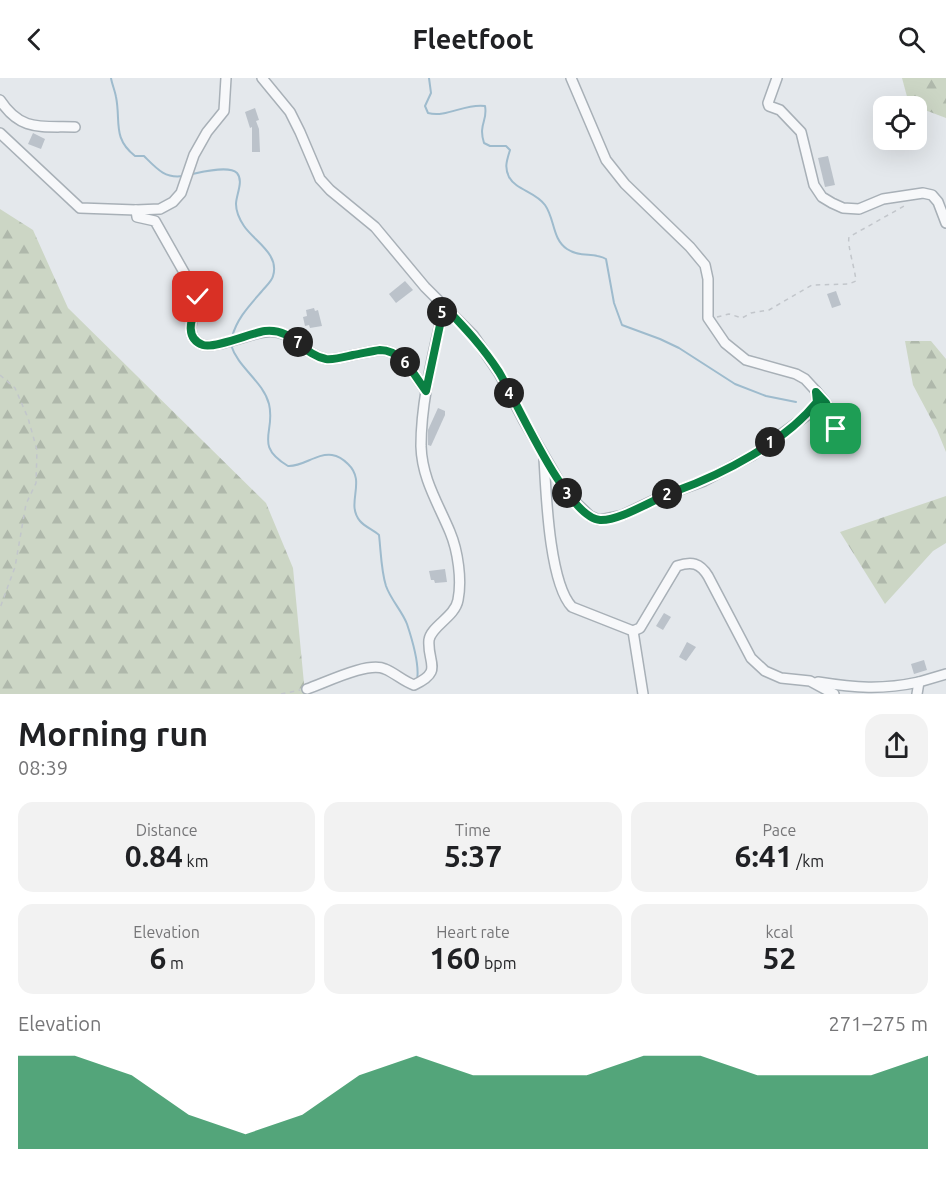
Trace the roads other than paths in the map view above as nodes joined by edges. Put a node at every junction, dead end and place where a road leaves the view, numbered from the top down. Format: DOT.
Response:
graph roads {
  1 [pos="226,78"];
  2 [pos="262,78"];
  3 [pos="572,78"];
  4 [pos="777,78"];
  5 [pos="0,100"];
  6 [pos="75,127"];
  7 [pos="0,133"];
  8 [pos="136,210"];
  9 [pos="946,223"];
  10 [pos="444,306"];
  11 [pos="426,391"];
  12 [pos="816,392"];
  13 [pos="833,438"];
  14 [pos="544,456"];
  15 [pos="633,631"];
  16 [pos="946,674"];
  17 [pos="810,681"];
  18 [pos="919,682"];
  19 [pos="307,689"];
  20 [pos="643,694"];
  21 [pos="834,694"];
  22 [pos="917,694"];
  1 -- 8 [label="street"];
  2 -- 10 [label="street"];
  3 -- 12 [label="street"];
  4 -- 9 [label="street"];
  5 -- 6 [label="street"];
  7 -- 8 [label="street"];
  8 -- 11 [label="street"];
  10 -- 11 [label="street"];
  10 -- 14 [label="street"];
  11 -- 19 [label="street"];
  12 -- 13 [label="street"];
  12 -- 14 [label="street"];
  14 -- 15 [label="street"];
  15 -- 17 [label="street"];
  15 -- 20 [label="street"];
  16 -- 18 [label="street"];
  17 -- 18 [label="street"];
  17 -- 21 [label="street"];
  18 -- 22 [label="street"];
}
